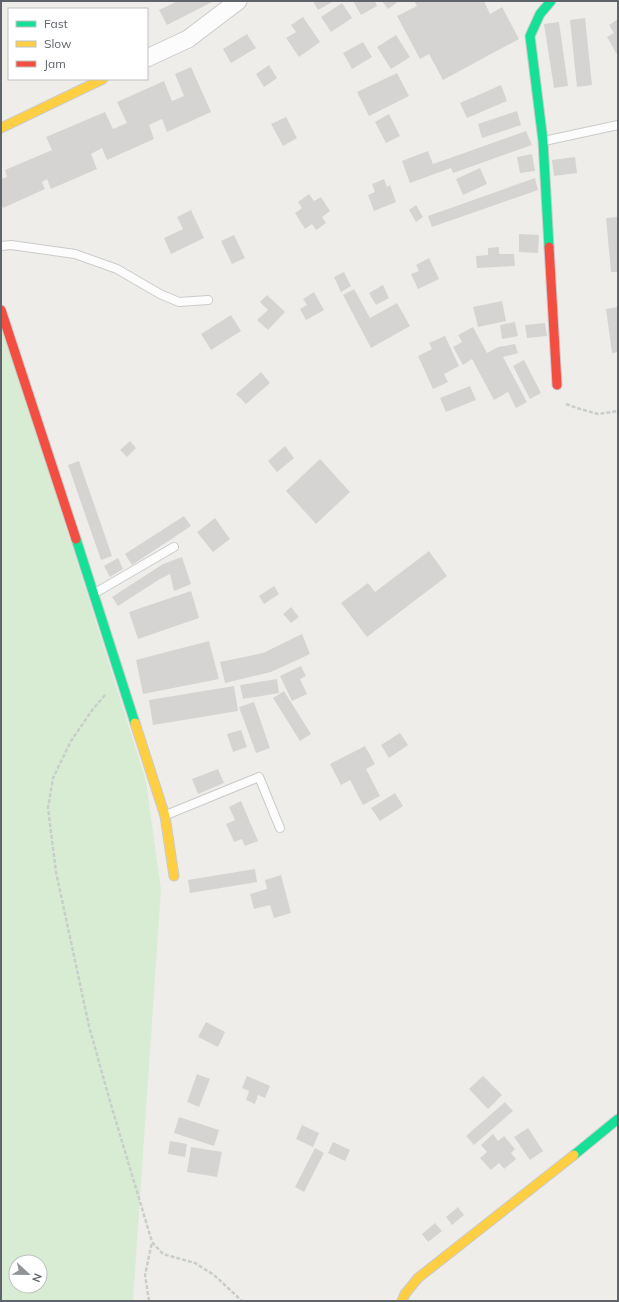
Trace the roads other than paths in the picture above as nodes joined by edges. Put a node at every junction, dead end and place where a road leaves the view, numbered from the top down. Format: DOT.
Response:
graph roads {
  1 [pos="238,1"];
  2 [pos="551,1"];
  3 [pos="148,58"];
  4 [pos="101,80"];
  5 [pos="618,125"];
  6 [pos="1,128"];
  7 [pos="543,141"];
  8 [pos="1,246"];
  9 [pos="208,300"];
  10 [pos="1,310"];
  11 [pos="556,385"];
  12 [pos="174,547"];
  13 [pos="94,593"];
  14 [pos="165,816"];
  15 [pos="280,828"];
  16 [pos="174,876"];
  17 [pos="618,1119"];
  18 [pos="402,1301"];
  1 -- 3 [label="street"];
  2 -- 7 [label="street"];
  4 -- 6 [label="street"];
  5 -- 7 [label="lane"];
  7 -- 11 [label="street"];
  8 -- 9 [label="lane"];
  10 -- 13 [label="street"];
  12 -- 13 [label="lane"];
  13 -- 14 [label="street"];
  14 -- 15 [label="lane"];
  14 -- 16 [label="street"];
  17 -- 18 [label="street"];
}
